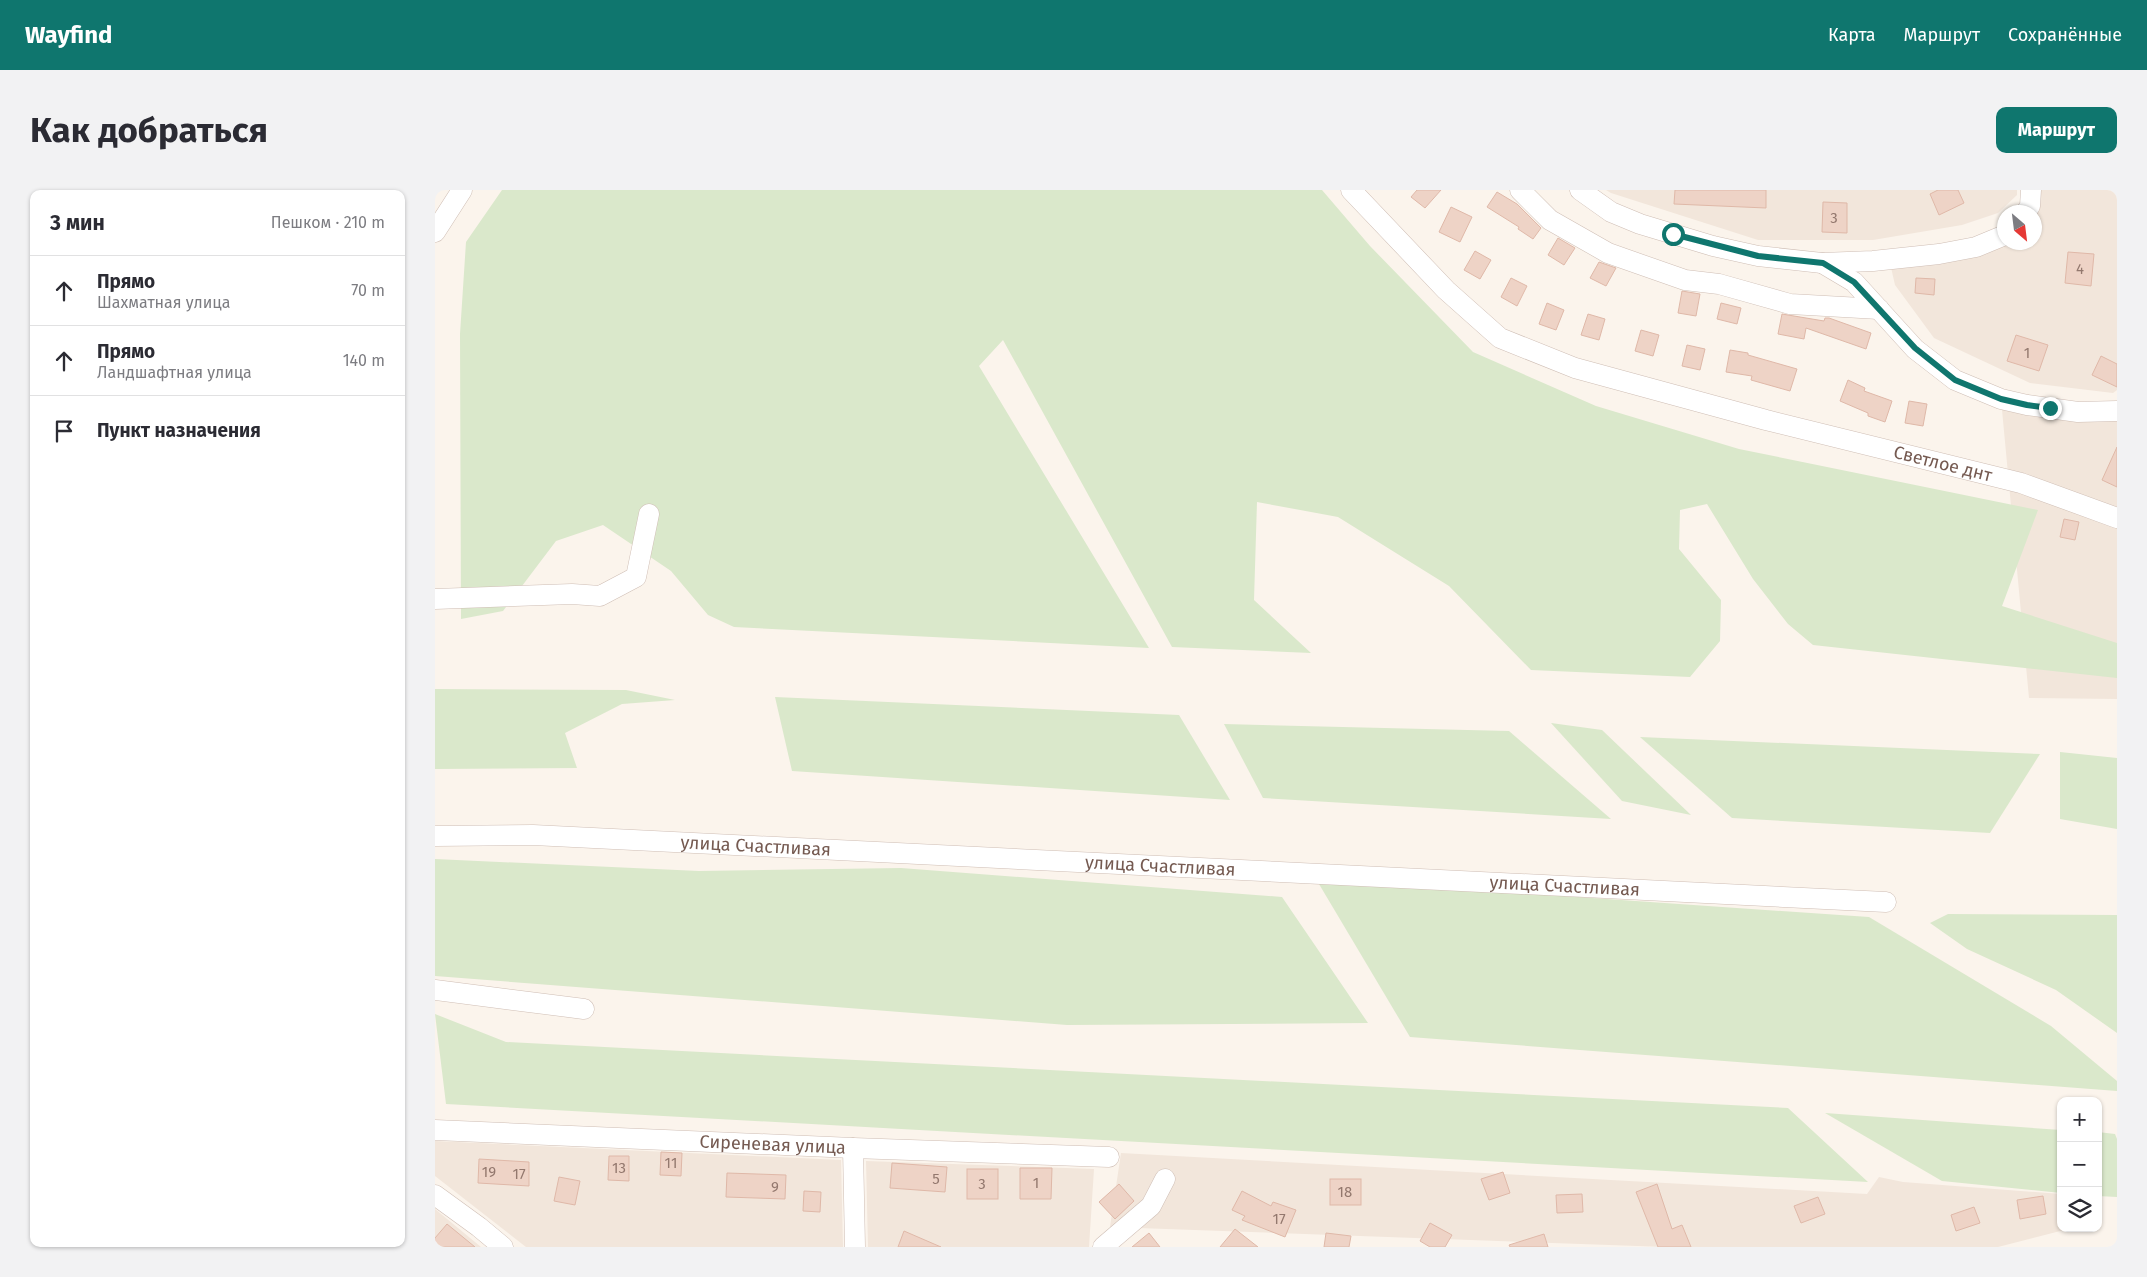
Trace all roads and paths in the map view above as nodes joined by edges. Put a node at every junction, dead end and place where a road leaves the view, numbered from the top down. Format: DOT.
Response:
graph roads {
  1 [pos="463,190"];
  2 [pos="1351,190"];
  3 [pos="1520,190"];
  4 [pos="1579,190"];
  5 [pos="2031,190"];
  6 [pos="2029,205"];
  7 [pos="435,232"];
  8 [pos="1997,238"];
  9 [pos="1823,263"];
  10 [pos="1879,309"];
  11 [pos="2117,411"];
  12 [pos="649,514"];
  13 [pos="2117,518"];
  14 [pos="435,599"];
  15 [pos="435,836"];
  16 [pos="1886,902"];
  17 [pos="435,990"];
  18 [pos="583,1008"];
  19 [pos="435,1130"];
  20 [pos="853,1148"];
  21 [pos="1109,1157"];
  22 [pos="1165,1179"];
  23 [pos="435,1195"];
  24 [pos="503,1247"];
  25 [pos="855,1247"];
  26 [pos="1103,1247"];
  1 -- 7 [label="street"];
  2 -- 13 [label="street, Светлое днт"];
  3 -- 10 [label="street"];
  4 -- 9 [label="street"];
  5 -- 6 [label="street"];
  8 -- 9 [label="street"];
  9 -- 10 [label="street"];
  10 -- 11 [label="street"];
  12 -- 14 [label="street"];
  15 -- 16 [label="street, улица Счастливая"];
  17 -- 18 [label="street"];
  19 -- 20 [label="street, Сиреневая улица"];
  20 -- 21 [label="street, Сиреневая улица"];
  20 -- 25 [label="street"];
  22 -- 26 [label="street"];
  23 -- 24 [label="street"];
}
